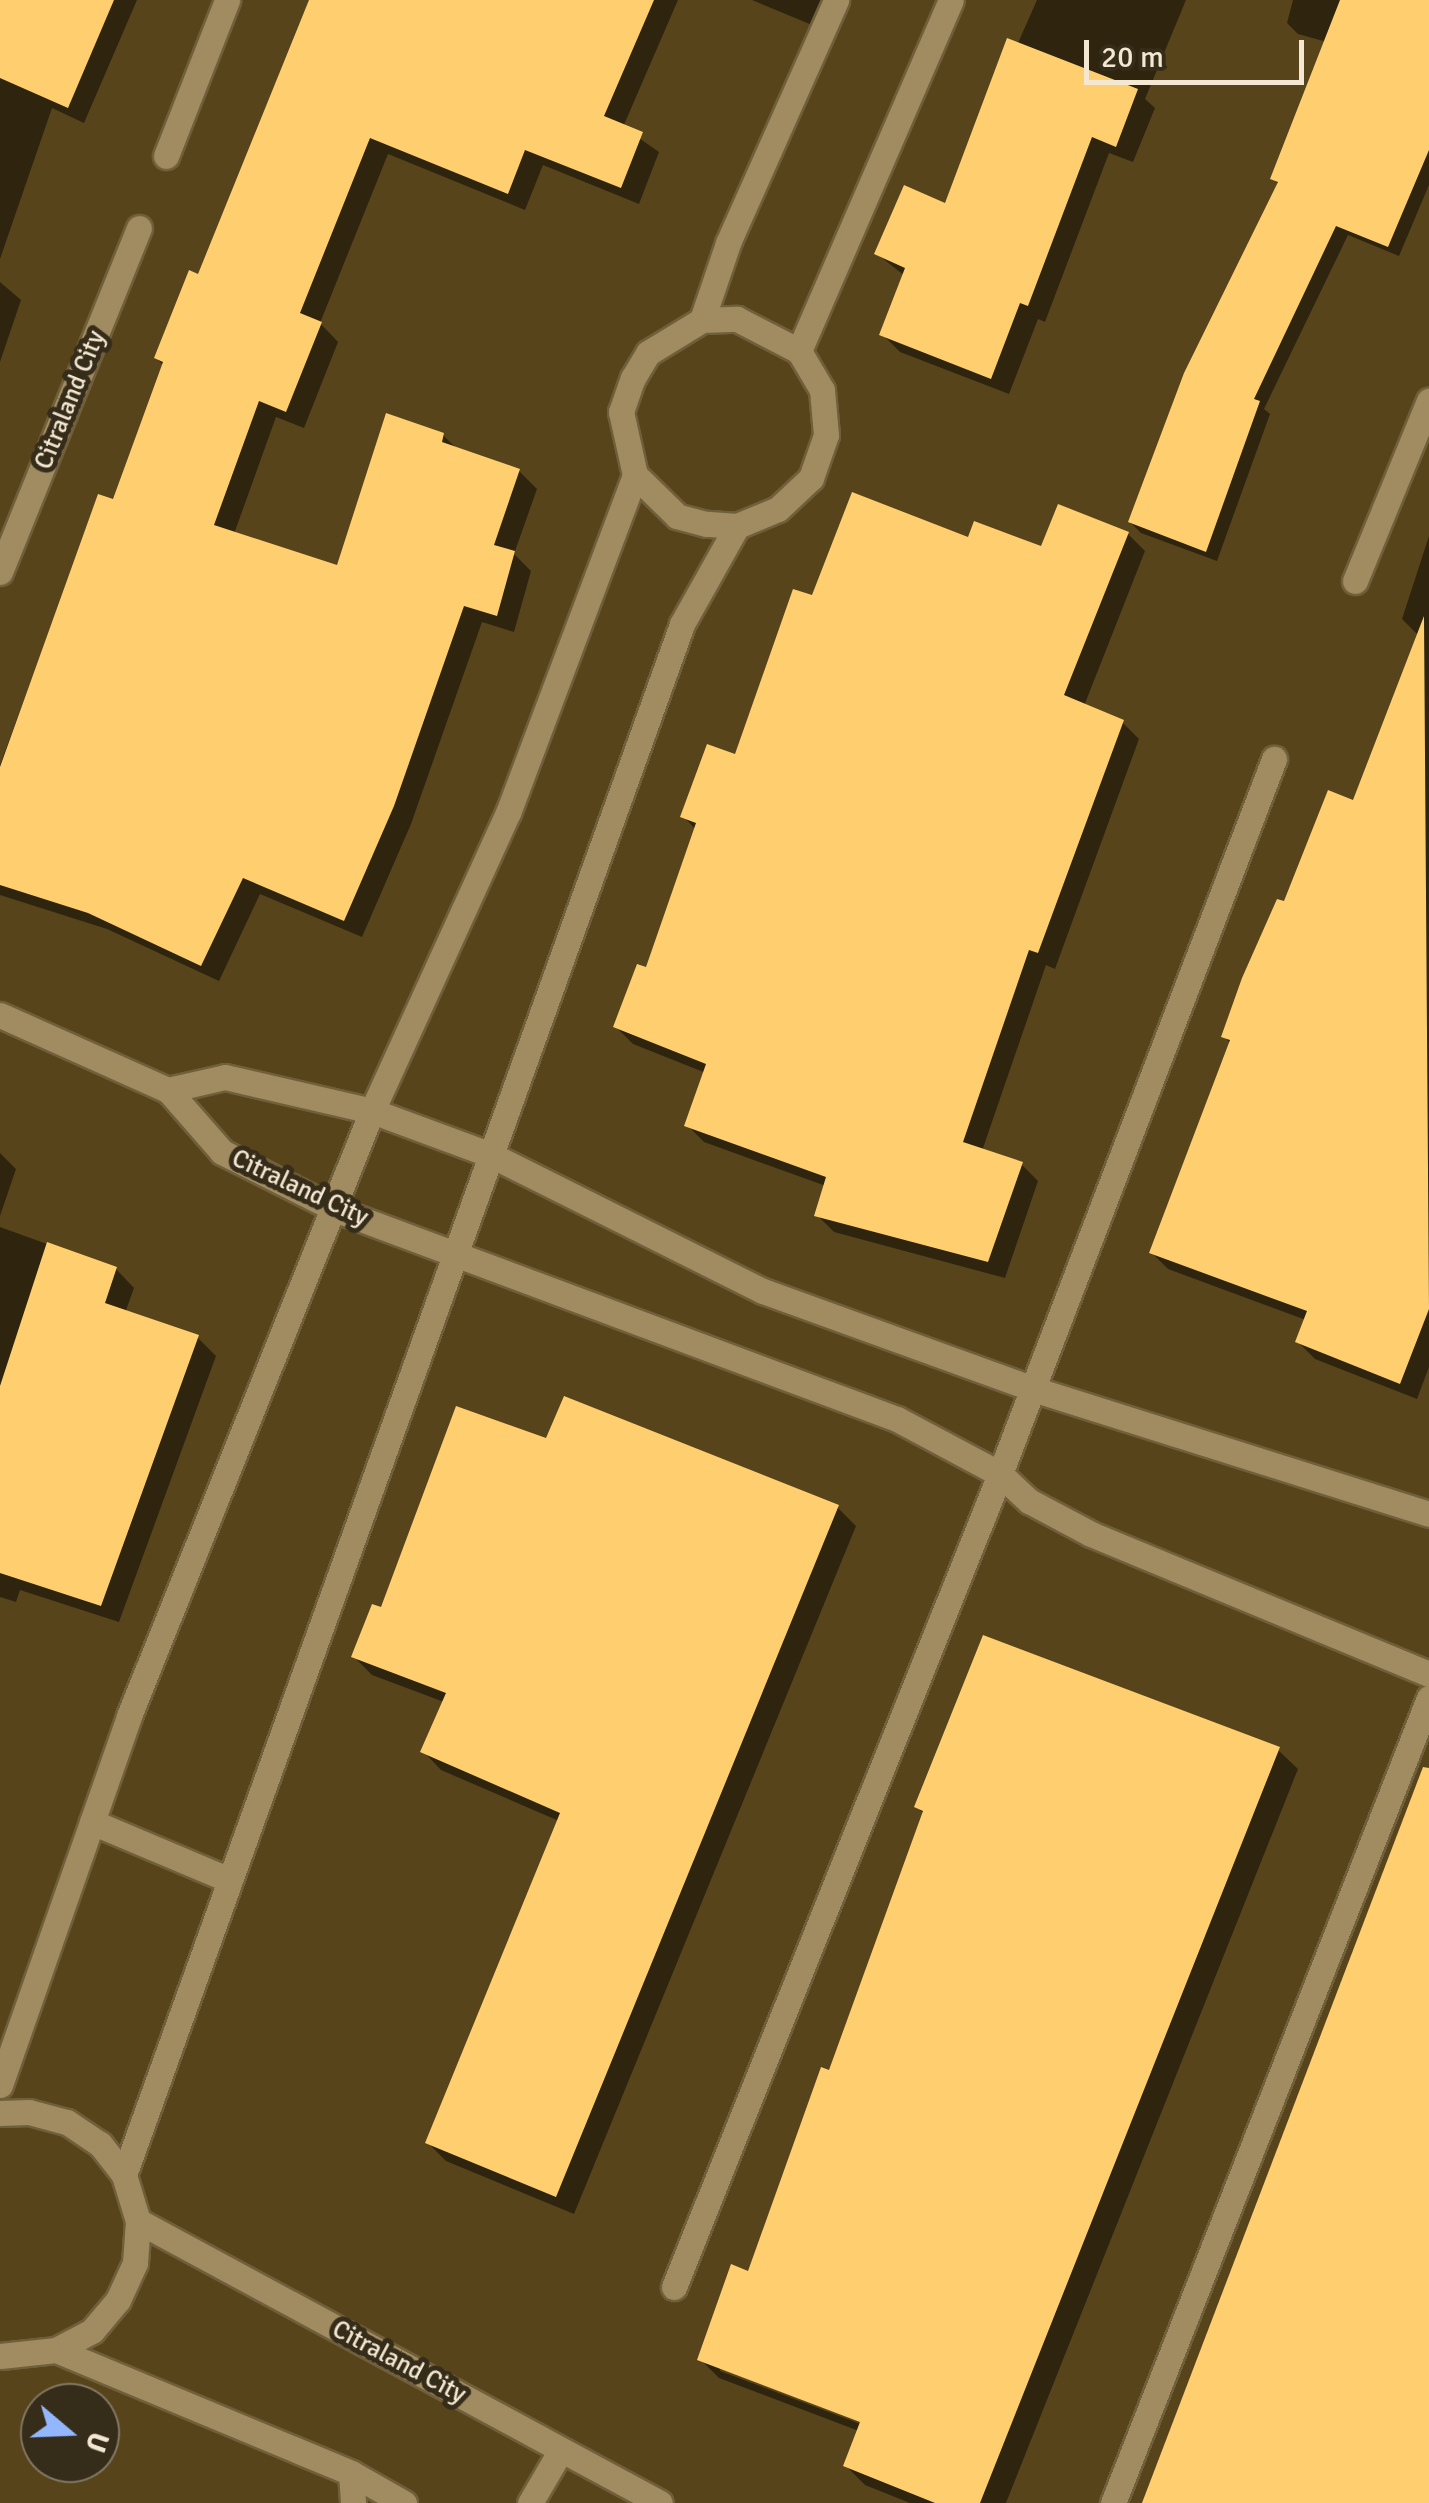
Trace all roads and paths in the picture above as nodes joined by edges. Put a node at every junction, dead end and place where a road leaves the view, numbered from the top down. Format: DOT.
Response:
graph roads {
  1 [pos="226,0"];
  2 [pos="836,0"];
  3 [pos="951,0"];
  4 [pos="166,156"];
  5 [pos="140,228"];
  6 [pos="702,320"];
  7 [pos="800,351"];
  8 [pos="1429,401"];
  9 [pos="635,475"];
  10 [pos="737,526"];
  11 [pos="0,572"];
  12 [pos="1355,581"];
  13 [pos="1274,758"];
  14 [pos="0,1016"];
  15 [pos="168,1090"];
  16 [pos="372,1111"];
  17 [pos="491,1154"];
  18 [pos="337,1210"];
  19 [pos="455,1252"];
  20 [pos="1033,1389"];
  21 [pos="1000,1474"];
  22 [pos="1429,1514"];
  23 [pos="1429,1674"];
  24 [pos="1429,1698"];
  25 [pos="92,1822"];
  26 [pos="230,1880"];
  27 [pos="0,2085"];
  28 [pos="0,2113"];
  29 [pos="124,2175"];
  30 [pos="138,2221"];
  31 [pos="674,2287"];
  32 [pos="56,2350"];
  33 [pos="0,2356"];
  34 [pos="561,2450"];
  35 [pos="351,2473"];
  36 [pos="353,2503"];
  37 [pos="404,2503"];
  38 [pos="530,2503"];
  39 [pos="660,2503"];
  40 [pos="1112,2503"];
  1 -- 4 [label="street"];
  2 -- 6 [label="street"];
  3 -- 7 [label="street"];
  5 -- 11 [label="street, Citraland City"];
  6 -- 7 [label="street"];
  6 -- 9 [label="street"];
  7 -- 10 [label="street"];
  8 -- 12 [label="street"];
  9 -- 10 [label="street"];
  9 -- 16 [label="street"];
  10 -- 17 [label="street"];
  13 -- 20 [label="street"];
  14 -- 15 [label="street, Citraland City"];
  15 -- 16 [label="street"];
  15 -- 18 [label="street, Citraland City"];
  16 -- 17 [label="street"];
  16 -- 18 [label="street"];
  17 -- 19 [label="street"];
  17 -- 20 [label="street"];
  18 -- 19 [label="street, Citraland City"];
  18 -- 25 [label="street"];
  19 -- 21 [label="street, Citraland City"];
  19 -- 26 [label="street"];
  20 -- 21 [label="street"];
  20 -- 22 [label="street"];
  21 -- 23 [label="street, Citraland City"];
  21 -- 31 [label="street"];
  24 -- 40 [label="street"];
  25 -- 26 [label="street"];
  25 -- 27 [label="street"];
  26 -- 29 [label="street"];
  28 -- 29 [label="street"];
  29 -- 30 [label="street"];
  30 -- 32 [label="street"];
  30 -- 34 [label="street, Citraland City"];
  32 -- 33 [label="street"];
  32 -- 35 [label="street"];
  34 -- 38 [label="street"];
  34 -- 39 [label="street, Citraland City"];
  35 -- 36 [label="street"];
  35 -- 37 [label="street"];
}
